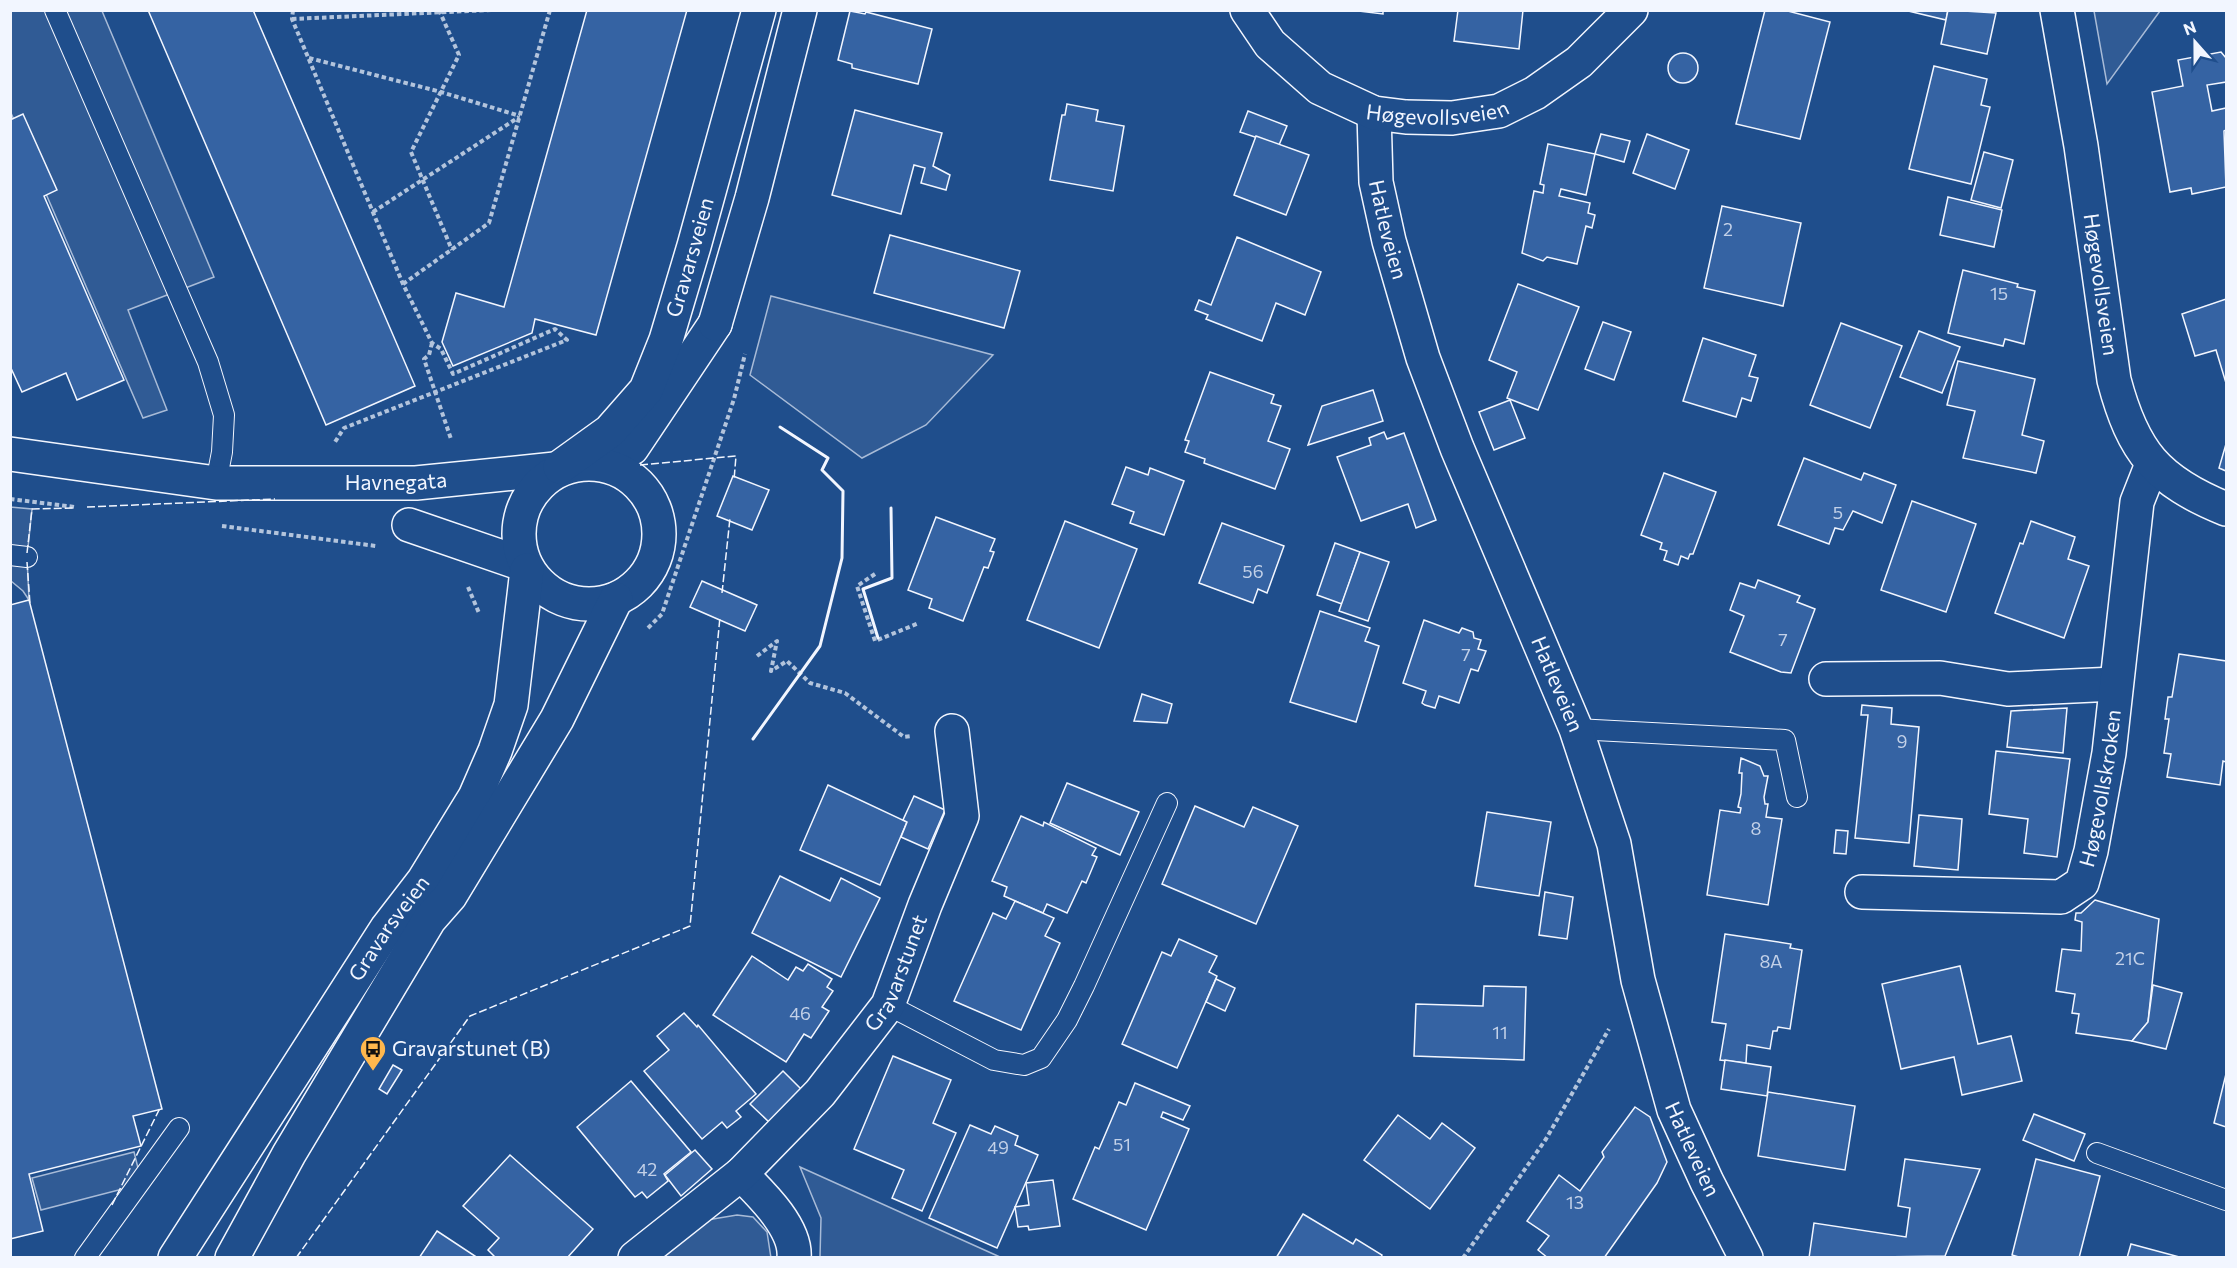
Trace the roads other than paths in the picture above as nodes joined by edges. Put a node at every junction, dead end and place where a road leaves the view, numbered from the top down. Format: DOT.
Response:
graph roads {
  1 [pos="55,10"];
  2 [pos="759,10"];
  3 [pos="800,10"];
  4 [pos="1247,10"];
  5 [pos="1630,10"];
  6 [pos="2057,10"];
  7 [pos="1374,112"];
  8 [pos="715,324"];
  9 [pos="10,453"];
  10 [pos="2152,464"];
  11 [pos="560,466"];
  12 [pos="216,483"];
  13 [pos="2226,509"];
  14 [pos="409,525"];
  15 [pos="526,568"];
  16 [pos="616,598"];
  17 [pos="1826,679"];
  18 [pos="2115,684"];
  19 [pos="1576,729"];
  20 [pos="952,731"];
  21 [pos="1797,797"];
  22 [pos="1167,803"];
  23 [pos="1862,892"];
  24 [pos="888,1005"];
  25 [pos="179,1128"];
  26 [pos="2097,1153"];
  27 [pos="741,1174"];
  28 [pos="2226,1200"];
  29 [pos="84,1257"];
  30 [pos="175,1257"];
  31 [pos="232,1257"];
  32 [pos="635,1257"];
  33 [pos="794,1257"];
  34 [pos="1746,1257"];
  1 -- 12 [label="lane"];
  2 -- 11 [label="street, Gravarsveien"];
  3 -- 8 [label="street, Gravarsveien"];
  4 -- 7 [label="street, Høgevollsveien"];
  5 -- 7 [label="street, Høgevollsveien"];
  6 -- 10 [label="street, Høgevollsveien"];
  7 -- 19 [label="street, Hatleveien"];
  8 -- 11 [label="street, Havnegata"];
  9 -- 12 [label="street, Havnegata"];
  10 -- 13 [label="street, Høgevollsveien"];
  10 -- 18 [label="street, Høgevollskroken"];
  11 -- 12 [label="street, Havnegata"];
  14 -- 15 [label="street, Havnegata"];
  15 -- 16 [label="street"];
  15 -- 16 [label="street"];
  15 -- 30 [label="street, Gravarsveien"];
  16 -- 31 [label="street, Gravarsveien"];
  17 -- 18 [label="street, Høgevollskroken"];
  18 -- 23 [label="street, Høgevollskroken"];
  19 -- 21 [label="lane"];
  19 -- 34 [label="street, Hatleveien"];
  20 -- 24 [label="street, Gravarstunet"];
  22 -- 24 [label="lane"];
  24 -- 27 [label="street, Gravarstunet"];
  25 -- 29 [label="lane"];
  26 -- 28 [label="lane"];
  27 -- 32 [label="street, Gravarstunet"];
  27 -- 33 [label="street"];
}
